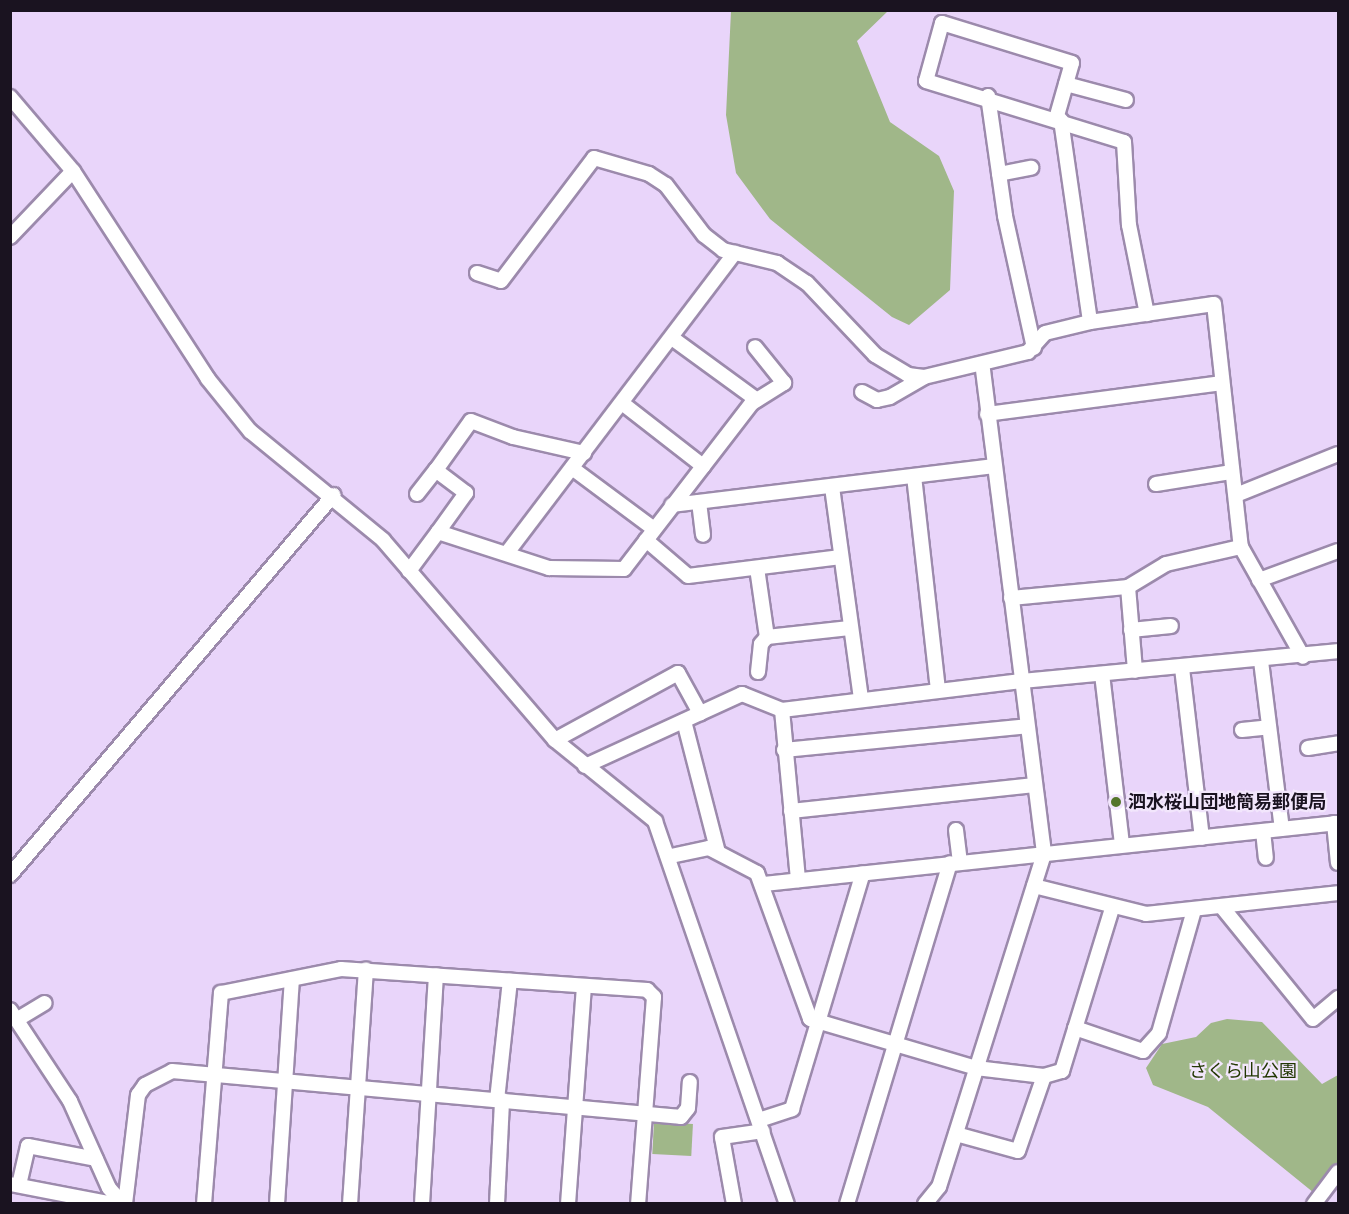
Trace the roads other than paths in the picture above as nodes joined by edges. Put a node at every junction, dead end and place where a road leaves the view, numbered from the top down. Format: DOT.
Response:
graph roads {
  1 [pos="1066,84"];
  2 [pos="988,96"];
  3 [pos="10,97"];
  4 [pos="1126,100"];
  5 [pos="1059,119"];
  6 [pos="1031,168"];
  7 [pos="73,171"];
  8 [pos="999,174"];
  9 [pos="10,237"];
  10 [pos="735,253"];
  11 [pos="477,273"];
  12 [pos="1146,314"];
  13 [pos="1090,322"];
  14 [pos="672,338"];
  15 [pos="755,347"];
  16 [pos="1034,348"];
  17 [pos="982,364"];
  18 [pos="924,377"];
  19 [pos="1221,383"];
  20 [pos="862,392"];
  21 [pos="757,400"];
  22 [pos="622,403"];
  23 [pos="987,414"];
  24 [pos="584,453"];
  25 [pos="1338,454"];
  26 [pos="703,466"];
  27 [pos="994,466"];
  28 [pos="572,468"];
  29 [pos="435,470"];
  30 [pos="1232,472"];
  31 [pos="914,476"];
  32 [pos="1156,484"];
  33 [pos="832,487"];
  34 [pos="417,494"];
  35 [pos="333,495"];
  36 [pos="1236,495"];
  37 [pos="699,502"];
  38 [pos="672,505"];
  39 [pos="438,532"];
  40 [pos="650,535"];
  41 [pos="703,535"];
  42 [pos="1241,547"];
  43 [pos="1338,551"];
  44 [pos="507,553"];
  45 [pos="841,557"];
  46 [pos="757,568"];
  47 [pos="410,571"];
  48 [pos="1259,580"];
  49 [pos="1128,586"];
  50 [pos="1011,598"];
  51 [pos="1171,626"];
  52 [pos="850,628"];
  53 [pos="1131,630"];
  54 [pos="767,637"];
  55 [pos="1338,655"];
  56 [pos="1303,657"];
  57 [pos="1261,661"];
  58 [pos="1182,668"];
  59 [pos="1135,671"];
  60 [pos="758,672"];
  61 [pos="1102,674"];
  62 [pos="1021,681"];
  63 [pos="938,690"];
  64 [pos="861,699"];
  65 [pos="782,710"];
  66 [pos="700,713"];
  67 [pos="684,720"];
  68 [pos="1027,726"];
  69 [pos="1269,727"];
  70 [pos="1242,730"];
  71 [pos="555,740"];
  72 [pos="1338,744"];
  73 [pos="1308,748"];
  74 [pos="784,750"];
  75 [pos="585,766"];
  76 [pos="1035,785"];
  77 [pos="791,811"];
  78 [pos="1336,823"];
  79 [pos="1282,829"];
  80 [pos="956,830"];
  81 [pos="1263,831"];
  82 [pos="1202,838"];
  83 [pos="1122,846"];
  84 [pos="718,852"];
  85 [pos="1044,853"];
  86 [pos="671,856"];
  87 [pos="1266,858"];
  88 [pos="955,863"];
  89 [pos="1338,863"];
  90 [pos="863,873"];
  91 [pos="10,875"];
  92 [pos="798,880"];
  93 [pos="764,884"];
  94 [pos="1034,886"];
  95 [pos="1338,893"];
  96 [pos="1222,907"];
  97 [pos="1112,908"];
  98 [pos="1194,910"];
  99 [pos="366,970"];
  100 [pos="436,975"];
  101 [pos="292,978"];
  102 [pos="510,981"];
  103 [pos="584,987"];
  104 [pos="1338,998"];
  105 [pos="45,1003"];
  106 [pos="14,1014"];
  107 [pos="819,1022"];
  108 [pos="1075,1029"];
  109 [pos="895,1044"];
  110 [pos="976,1068"];
  111 [pos="213,1073"];
  112 [pos="1044,1076"];
  113 [pos="286,1080"];
  114 [pos="690,1082"];
  115 [pos="356,1086"];
  116 [pos="429,1093"];
  117 [pos="500,1100"];
  118 [pos="573,1107"];
  119 [pos="646,1114"];
  120 [pos="761,1126"];
  121 [pos="956,1134"];
  122 [pos="96,1159"];
  123 [pos="1338,1172"];
  124 [pos="15,1185"];
  125 [pos="91,1201"];
  126 [pos="114,1203"];
  127 [pos="124,1203"];
  128 [pos="204,1203"];
  129 [pos="278,1203"];
  130 [pos="350,1203"];
  131 [pos="422,1203"];
  132 [pos="497,1203"];
  133 [pos="568,1203"];
  134 [pos="638,1203"];
  135 [pos="734,1203"];
  136 [pos="787,1203"];
  137 [pos="847,1203"];
  138 [pos="925,1203"];
  139 [pos="1314,1203"];
  1 -- 2 [label="street"];
  1 -- 4 [label="street"];
  1 -- 5 [label="street"];
  2 -- 5 [label="street"];
  2 -- 8 [label="street"];
  3 -- 7 [label="street"];
  5 -- 12 [label="street"];
  5 -- 13 [label="street"];
  6 -- 8 [label="street"];
  7 -- 9 [label="street"];
  7 -- 35 [label="street"];
  8 -- 16 [label="street"];
  10 -- 11 [label="street"];
  10 -- 14 [label="street"];
  10 -- 18 [label="street"];
  12 -- 13 [label="street"];
  12 -- 19 [label="street"];
  13 -- 16 [label="street"];
  14 -- 21 [label="street"];
  14 -- 22 [label="street"];
  15 -- 21 [label="street"];
  16 -- 17 [label="street"];
  17 -- 18 [label="street"];
  17 -- 23 [label="street"];
  18 -- 20 [label="street"];
  19 -- 23 [label="street"];
  19 -- 30 [label="street"];
  21 -- 26 [label="street"];
  22 -- 24 [label="street"];
  22 -- 26 [label="street"];
  23 -- 27 [label="street"];
  24 -- 28 [label="street"];
  24 -- 29 [label="street"];
  25 -- 36 [label="street"];
  26 -- 38 [label="street"];
  27 -- 31 [label="street"];
  27 -- 50 [label="street"];
  28 -- 40 [label="street"];
  28 -- 44 [label="street"];
  29 -- 34 [label="street"];
  29 -- 39 [label="street"];
  30 -- 32 [label="street"];
  30 -- 36 [label="street"];
  31 -- 33 [label="street"];
  31 -- 63 [label="street"];
  33 -- 37 [label="street"];
  33 -- 45 [label="street"];
  35 -- 47 [label="street"];
  35 -- 91 [label="street"];
  36 -- 42 [label="street"];
  37 -- 38 [label="street"];
  37 -- 41 [label="street"];
  38 -- 40 [label="street"];
  39 -- 44 [label="street"];
  39 -- 47 [label="street"];
  40 -- 44 [label="street"];
  40 -- 46 [label="street"];
  42 -- 48 [label="street"];
  42 -- 49 [label="street"];
  43 -- 48 [label="street"];
  45 -- 46 [label="street"];
  45 -- 52 [label="street"];
  46 -- 54 [label="street"];
  47 -- 71 [label="street"];
  48 -- 56 [label="street"];
  49 -- 50 [label="street"];
  49 -- 53 [label="street"];
  50 -- 62 [label="street"];
  51 -- 53 [label="street"];
  52 -- 54 [label="street"];
  52 -- 64 [label="street"];
  53 -- 59 [label="street"];
  54 -- 60 [label="street"];
  55 -- 56 [label="street"];
  56 -- 57 [label="street"];
  57 -- 58 [label="street"];
  57 -- 69 [label="street"];
  58 -- 59 [label="street"];
  58 -- 82 [label="street"];
  59 -- 61 [label="street"];
  61 -- 62 [label="street"];
  61 -- 83 [label="street"];
  62 -- 63 [label="street"];
  62 -- 68 [label="street"];
  63 -- 64 [label="street"];
  64 -- 65 [label="street"];
  65 -- 66 [label="street"];
  65 -- 74 [label="street"];
  66 -- 67 [label="street"];
  66 -- 71 [label="street"];
  67 -- 75 [label="street"];
  67 -- 84 [label="street"];
  68 -- 74 [label="street"];
  68 -- 76 [label="street"];
  69 -- 70 [label="street"];
  69 -- 79 [label="street"];
  71 -- 75 [label="street"];
  72 -- 73 [label="street"];
  74 -- 77 [label="street"];
  75 -- 86 [label="street"];
  76 -- 77 [label="street"];
  76 -- 85 [label="street"];
  77 -- 92 [label="street"];
  78 -- 79 [label="street"];
  78 -- 89 [label="street"];
  79 -- 81 [label="street"];
  80 -- 88 [label="street"];
  81 -- 82 [label="street"];
  81 -- 87 [label="street"];
  82 -- 83 [label="street"];
  83 -- 85 [label="street"];
  84 -- 86 [label="street"];
  84 -- 93 [label="street"];
  85 -- 88 [label="street"];
  85 -- 94 [label="street"];
  86 -- 120 [label="street"];
  88 -- 90 [label="street"];
  88 -- 109 [label="street"];
  90 -- 92 [label="street"];
  90 -- 107 [label="street"];
  92 -- 93 [label="street"];
  93 -- 107 [label="street"];
  94 -- 97 [label="street"];
  94 -- 110 [label="street"];
  95 -- 96 [label="street"];
  96 -- 98 [label="street"];
  96 -- 104 [label="street"];
  97 -- 98 [label="street"];
  97 -- 108 [label="street"];
  98 -- 108 [label="street"];
  99 -- 100 [label="street"];
  99 -- 101 [label="street"];
  99 -- 115 [label="street"];
  100 -- 102 [label="street"];
  100 -- 116 [label="street"];
  101 -- 111 [label="street"];
  101 -- 113 [label="street"];
  102 -- 103 [label="street"];
  102 -- 117 [label="street"];
  103 -- 118 [label="street"];
  103 -- 119 [label="street"];
  105 -- 106 [label="street"];
  106 -- 122 [label="street"];
  107 -- 109 [label="street"];
  107 -- 120 [label="street"];
  108 -- 112 [label="street"];
  109 -- 110 [label="street"];
  109 -- 137 [label="street"];
  110 -- 112 [label="street"];
  110 -- 121 [label="street"];
  111 -- 113 [label="street"];
  111 -- 127 [label="street"];
  111 -- 128 [label="street"];
  112 -- 121 [label="street"];
  113 -- 115 [label="street"];
  113 -- 129 [label="street"];
  114 -- 119 [label="street"];
  115 -- 116 [label="street"];
  115 -- 130 [label="street"];
  116 -- 117 [label="street"];
  116 -- 131 [label="street"];
  117 -- 118 [label="street"];
  117 -- 132 [label="street"];
  118 -- 119 [label="street"];
  118 -- 133 [label="street"];
  119 -- 134 [label="street"];
  120 -- 135 [label="street"];
  120 -- 136 [label="street"];
  121 -- 138 [label="street"];
  122 -- 124 [label="street"];
  122 -- 127 [label="street"];
  123 -- 139 [label="street"];
  124 -- 125 [label="street"];
  125 -- 126 [label="street"];
}
